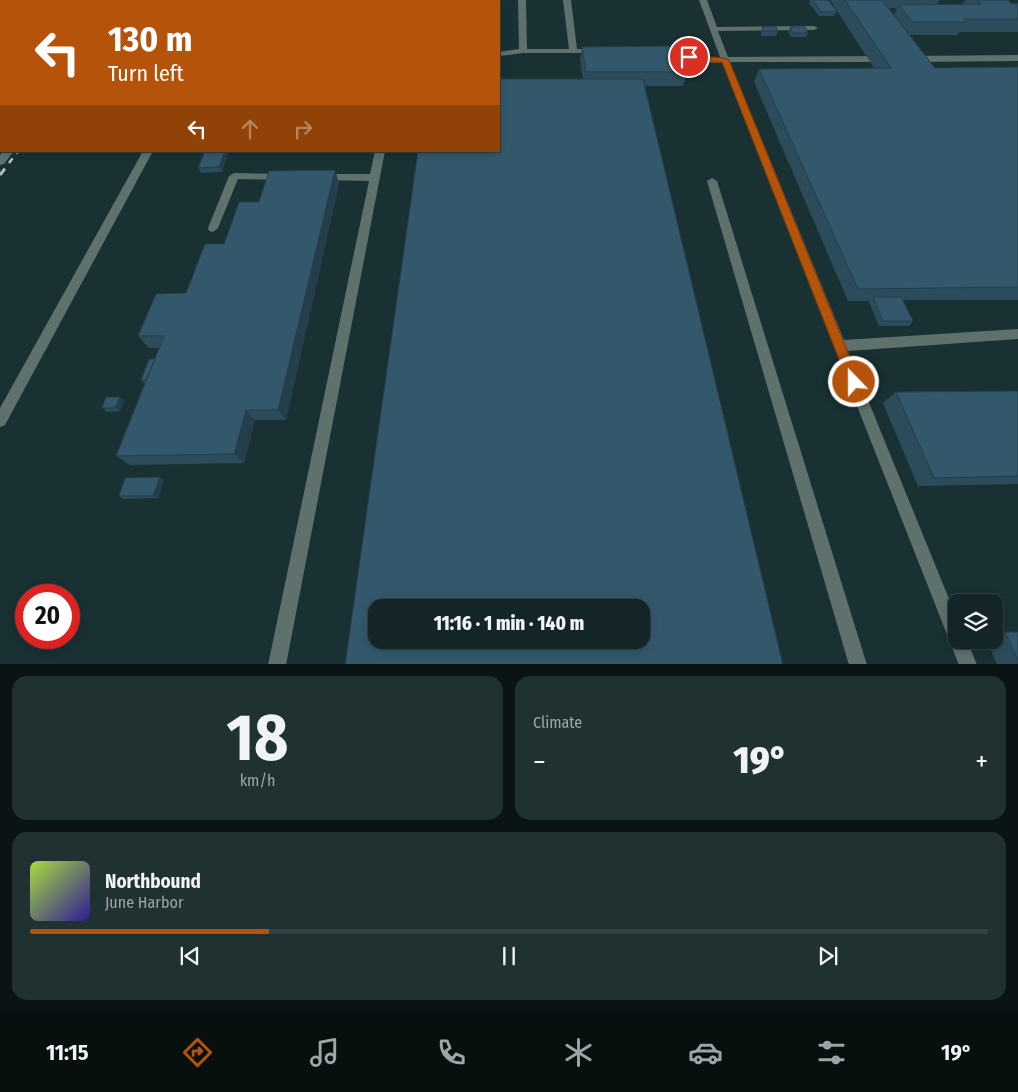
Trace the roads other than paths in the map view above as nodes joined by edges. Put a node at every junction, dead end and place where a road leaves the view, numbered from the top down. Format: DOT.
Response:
graph roads {
  1 [pos="522,0"];
  2 [pos="567,0"];
  3 [pos="703,0"];
  4 [pos="814,28"];
  5 [pos="714,29"];
  6 [pos="523,51"];
  7 [pos="573,51"];
  8 [pos="601,51"];
  9 [pos="658,51"];
  10 [pos="500,54"];
  11 [pos="1018,58"];
  12 [pos="891,59"];
  13 [pos="901,59"];
  14 [pos="725,60"];
  15 [pos="147,152"];
  16 [pos="380,152"];
  17 [pos="374,178"];
  18 [pos="712,181"];
  19 [pos="213,228"];
  20 [pos="1018,334"];
  21 [pos="840,346"];
  22 [pos="0,420"];
  23 [pos="948,616"];
  24 [pos="962,649"];
  25 [pos="277,664"];
  26 [pos="858,664"];
  27 [pos="968,664"];
  1 -- 6 [label="lane"];
  2 -- 7 [label="lane"];
  3 -- 5 [label="lane"];
  4 -- 5 [label="lane"];
  5 -- 14 [label="lane"];
  6 -- 7 [label="lane"];
  6 -- 10 [label="lane"];
  7 -- 8 [label="lane"];
  9 -- 14 [label="lane"];
  11 -- 13 [label="lane"];
  12 -- 14 [label="lane"];
  14 -- 21 [label="lane"];
  15 -- 22 [label="lane"];
  16 -- 17 [label="lane"];
  17 -- 19 [label="lane"];
  17 -- 25 [label="lane"];
  18 -- 26 [label="lane"];
  20 -- 21 [label="lane"];
  21 -- 23 [label="lane"];
  24 -- 27 [label="lane"];
}
